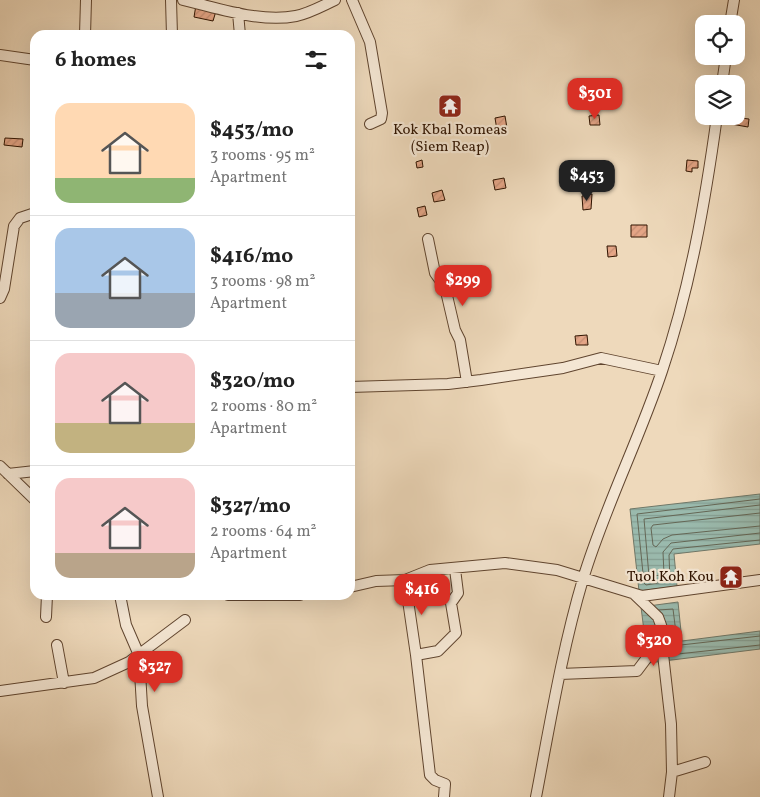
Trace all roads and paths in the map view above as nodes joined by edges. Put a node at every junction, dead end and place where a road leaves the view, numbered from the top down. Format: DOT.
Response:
graph roads {
  1 [pos="86,0"];
  2 [pos="171,0"];
  3 [pos="182,0"];
  4 [pos="335,0"];
  5 [pos="352,0"];
  6 [pos="734,0"];
  7 [pos="238,13"];
  8 [pos="732,15"];
  9 [pos="85,30"];
  10 [pos="172,30"];
  11 [pos="240,30"];
  12 [pos="0,55"];
  13 [pos="30,59"];
  14 [pos="370,124"];
  15 [pos="716,125"];
  16 [pos="30,215"];
  17 [pos="428,239"];
  18 [pos="0,298"];
  19 [pos="662,371"];
  20 [pos="467,382"];
  21 [pos="355,387"];
  22 [pos="4,470"];
  23 [pos="30,471"];
  24 [pos="30,495"];
  25 [pos="455,569"];
  26 [pos="583,578"];
  27 [pos="405,580"];
  28 [pos="760,580"];
  29 [pos="355,586"];
  30 [pos="632,593"];
  31 [pos="47,600"];
  32 [pos="121,600"];
  33 [pos="46,617"];
  34 [pos="185,620"];
  35 [pos="661,636"];
  36 [pos="57,645"];
  37 [pos="138,655"];
  38 [pos="416,655"];
  39 [pos="560,674"];
  40 [pos="64,683"];
  41 [pos="0,691"];
  42 [pos="705,762"];
  43 [pos="672,772"];
  44 [pos="158,797"];
  45 [pos="444,797"];
  46 [pos="536,797"];
  47 [pos="669,797"];
  1 -- 9 [label="street"];
  2 -- 10 [label="street"];
  3 -- 7 [label="street"];
  4 -- 7 [label="street"];
  5 -- 14 [label="street"];
  6 -- 8 [label="street"];
  7 -- 11 [label="street"];
  12 -- 13 [label="street"];
  15 -- 19 [label="street"];
  16 -- 18 [label="street"];
  17 -- 20 [label="street"];
  19 -- 20 [label="street"];
  19 -- 26 [label="street"];
  20 -- 21 [label="street"];
  22 -- 23 [label="street"];
  22 -- 24 [label="street"];
  25 -- 26 [label="street"];
  25 -- 27 [label="street"];
  25 -- 38 [label="street"];
  26 -- 30 [label="street"];
  26 -- 39 [label="street"];
  27 -- 29 [label="street"];
  27 -- 38 [label="street"];
  28 -- 30 [label="street"];
  30 -- 35 [label="street"];
  31 -- 33 [label="street"];
  32 -- 37 [label="street"];
  34 -- 37 [label="street"];
  35 -- 39 [label="street"];
  35 -- 43 [label="street"];
  36 -- 40 [label="street"];
  37 -- 40 [label="street"];
  37 -- 44 [label="street"];
  38 -- 45 [label="street"];
  39 -- 46 [label="street"];
  40 -- 41 [label="street"];
  42 -- 43 [label="street"];
  43 -- 47 [label="street"];
}
